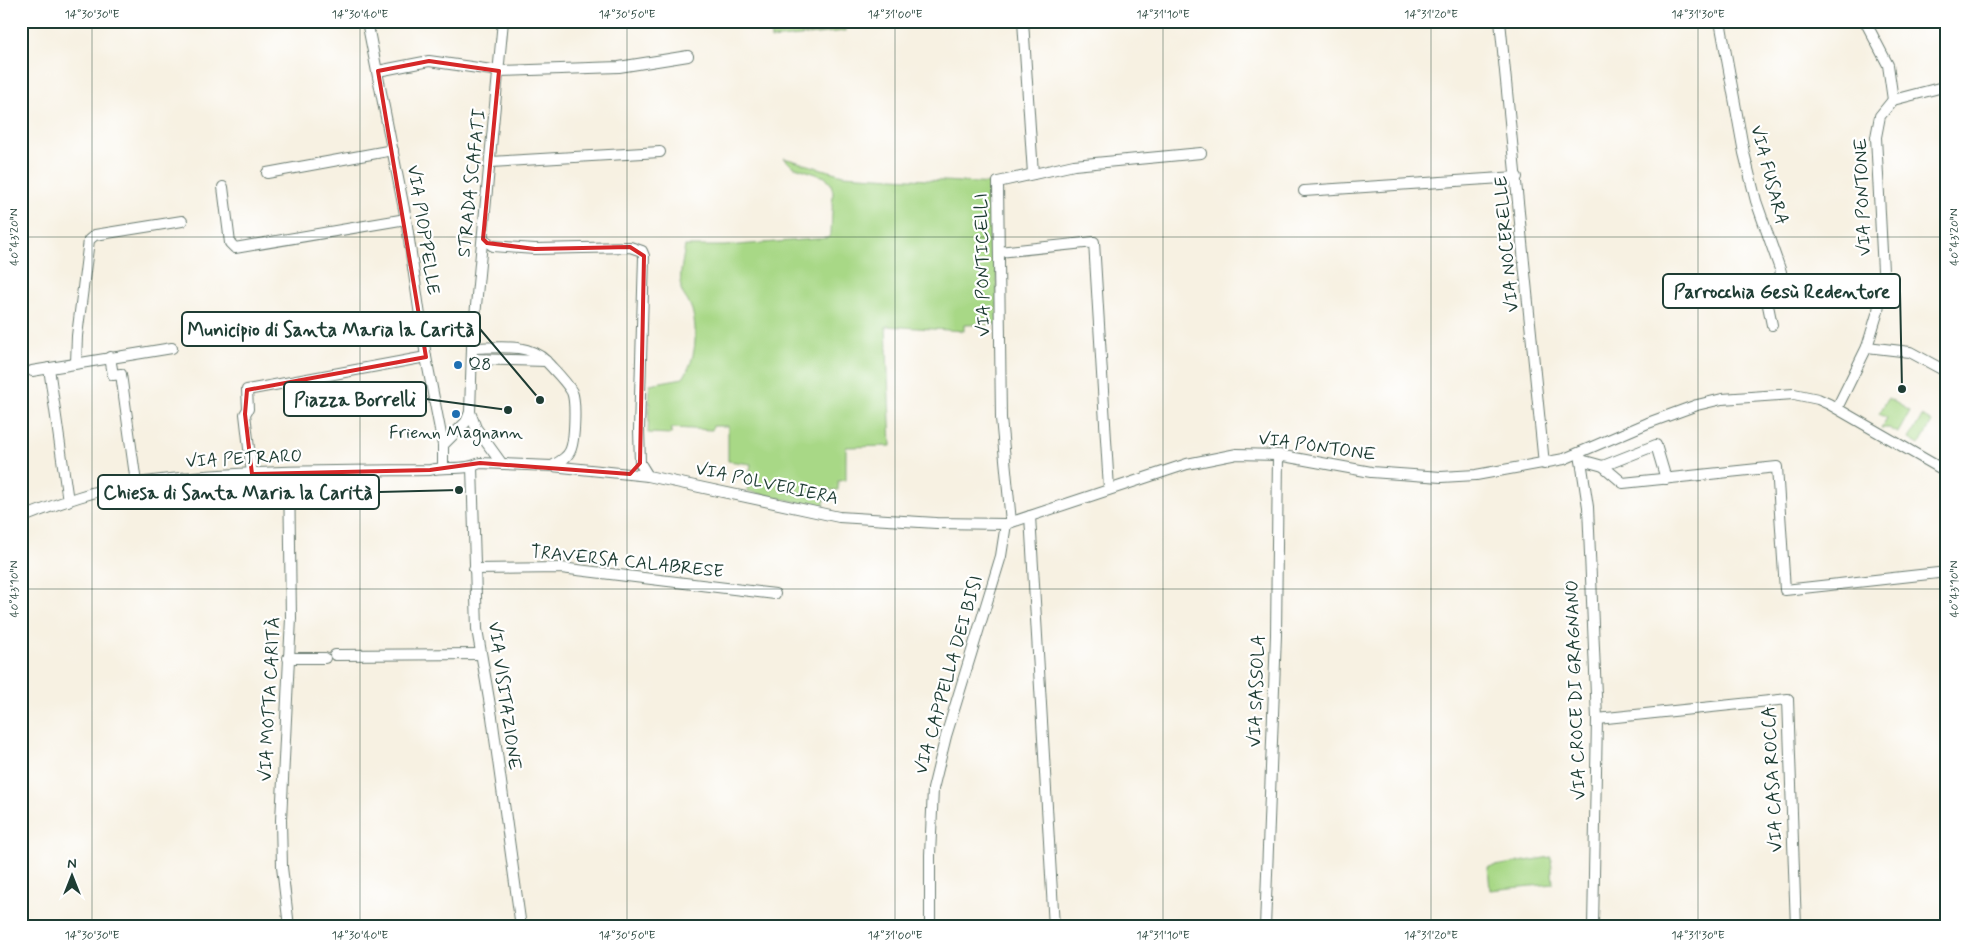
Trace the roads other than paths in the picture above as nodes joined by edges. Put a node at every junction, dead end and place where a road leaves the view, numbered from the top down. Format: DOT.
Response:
graph roads {
  1 [pos="367,21"];
  2 [pos="503,21"];
  3 [pos="1023,21"];
  4 [pos="1500,21"];
  5 [pos="1720,21"];
  6 [pos="1865,21"];
  7 [pos="688,56"];
  8 [pos="378,71"];
  9 [pos="499,71"];
  10 [pos="1947,86"];
  11 [pos="1893,100"];
  12 [pos="393,150"];
  13 [pos="660,152"];
  14 [pos="1201,153"];
  15 [pos="490,162"];
  16 [pos="267,173"];
  17 [pos="1033,174"];
  18 [pos="1517,177"];
  19 [pos="223,187"];
  20 [pos="1304,191"];
  21 [pos="406,218"];
  22 [pos="182,221"];
  23 [pos="483,239"];
  24 [pos="999,252"];
  25 [pos="1772,325"];
  26 [pos="1867,347"];
  27 [pos="172,348"];
  28 [pos="472,348"];
  29 [pos="110,357"];
  30 [pos="426,357"];
  31 [pos="472,359"];
  32 [pos="546,362"];
  33 [pos="76,363"];
  34 [pos="49,368"];
  35 [pos="32,371"];
  36 [pos="1947,372"];
  37 [pos="1838,408"];
  38 [pos="470,412"];
  39 [pos="442,445"];
  40 [pos="1278,455"];
  41 [pos="1581,457"];
  42 [pos="640,463"];
  43 [pos="502,464"];
  44 [pos="1544,464"];
  45 [pos="443,466"];
  46 [pos="552,466"];
  47 [pos="1603,466"];
  48 [pos="472,467"];
  49 [pos="289,472"];
  50 [pos="1947,472"];
  51 [pos="252,474"];
  52 [pos="630,474"];
  53 [pos="648,476"];
  54 [pos="1666,479"];
  55 [pos="136,483"];
  56 [pos="1109,489"];
  57 [pos="68,501"];
  58 [pos="1030,516"];
  59 [pos="21,518"];
  60 [pos="1008,523"];
  61 [pos="474,569"];
  62 [pos="1947,572"];
  63 [pos="776,594"];
  64 [pos="481,654"];
  65 [pos="335,655"];
  66 [pos="288,658"];
  67 [pos="325,658"];
  68 [pos="1597,719"];
  69 [pos="289,927"];
  70 [pos="521,927"];
  71 [pos="930,927"];
  72 [pos="1054,927"];
  73 [pos="1265,927"];
  74 [pos="1593,927"];
  75 [pos="1796,927"];
  1 -- 8 [label="street, VIA PIOPPELLE"];
  2 -- 9 [label="street, STRADA SCAFATI"];
  3 -- 17 [label="street"];
  4 -- 18 [label="street, VIA NOCERELLE"];
  5 -- 25 [label="street, VIA FUSARA"];
  6 -- 11 [label="street"];
  7 -- 9 [label="street"];
  8 -- 9 [label="street"];
  8 -- 12 [label="street, VIA PIOPPELLE"];
  9 -- 15 [label="street, STRADA SCAFATI"];
  10 -- 11 [label="street"];
  11 -- 26 [label="street, VIA PONTONE"];
  12 -- 16 [label="street"];
  12 -- 21 [label="street, VIA PIOPPELLE"];
  13 -- 15 [label="street"];
  14 -- 17 [label="street, VIA PONTICELLI"];
  15 -- 23 [label="street, STRADA SCAFATI"];
  17 -- 24 [label="street, VIA PONTICELLI"];
  18 -- 20 [label="street"];
  18 -- 44 [label="street, VIA NOCERELLE"];
  19 -- 21 [label="street"];
  21 -- 30 [label="street, VIA PIOPPELLE"];
  22 -- 33 [label="street"];
  23 -- 28 [label="street, STRADA SCAFATI"];
  23 -- 42 [label="street"];
  24 -- 56 [label="street"];
  24 -- 60 [label="street, VIA PONTICELLI"];
  26 -- 36 [label="street"];
  26 -- 37 [label="street, VIA PONTONE"];
  27 -- 29 [label="street"];
  28 -- 31 [label="street, STRADA SCAFATI"];
  28 -- 32 [label="street"];
  29 -- 33 [label="street"];
  29 -- 55 [label="street"];
  30 -- 39 [label="street, VIA PIOPPELLE"];
  30 -- 51 [label="street"];
  31 -- 32 [label="street"];
  31 -- 38 [label="street"];
  32 -- 46 [label="street"];
  33 -- 34 [label="street"];
  34 -- 35 [label="street"];
  34 -- 57 [label="street"];
  37 -- 41 [label="street, VIA PONTONE"];
  37 -- 50 [label="street, VIA PONTONE"];
  38 -- 39 [label="street"];
  38 -- 43 [label="street"];
  39 -- 45 [label="street, VIA PIOPPELLE"];
  40 -- 44 [label="street, VIA PONTONE"];
  40 -- 56 [label="street, VIA PONTONE"];
  40 -- 73 [label="street, VIA SASSOLA"];
  41 -- 44 [label="street, VIA PONTONE"];
  41 -- 47 [label="street"];
  41 -- 68 [label="street, VIA CROCE DI GRAGNANO"];
  42 -- 52 [label="street"];
  42 -- 53 [label="street"];
  43 -- 46 [label="street"];
  43 -- 48 [label="street, VIA PETRARO"];
  45 -- 48 [label="street, VIA PETRARO"];
  45 -- 49 [label="street, VIA PETRARO"];
  46 -- 52 [label="street, VIA POLVERIERA"];
  47 -- 54 [label="street"];
  47 -- 54 [label="street"];
  48 -- 61 [label="street, VIA VISITAZIONE"];
  49 -- 51 [label="street, VIA PETRARO"];
  49 -- 66 [label="street, VIA MOTTA CARITÀ"];
  51 -- 55 [label="street, VIA PETRARO"];
  52 -- 53 [label="street, VIA POLVERIERA"];
  53 -- 60 [label="street, VIA POLVERIERA"];
  54 -- 62 [label="street"];
  55 -- 57 [label="street, VIA PETRARO"];
  56 -- 58 [label="street, VIA PONTONE"];
  57 -- 59 [label="street, VIA PETRARO"];
  58 -- 60 [label="street, VIA PONTONE"];
  58 -- 72 [label="street"];
  60 -- 71 [label="street, VIA CAPPELLA DEI BISI"];
  61 -- 63 [label="street, TRAVERSA CALABRESE"];
  61 -- 64 [label="street, VIA VISITAZIONE"];
  64 -- 65 [label="street"];
  64 -- 70 [label="street, VIA VISITAZIONE"];
  66 -- 67 [label="street"];
  66 -- 69 [label="street, VIA MOTTA CARITÀ"];
  68 -- 74 [label="street, VIA CROCE DI GRAGNANO"];
  68 -- 75 [label="street, VIA CASA ROCCA"];
}
